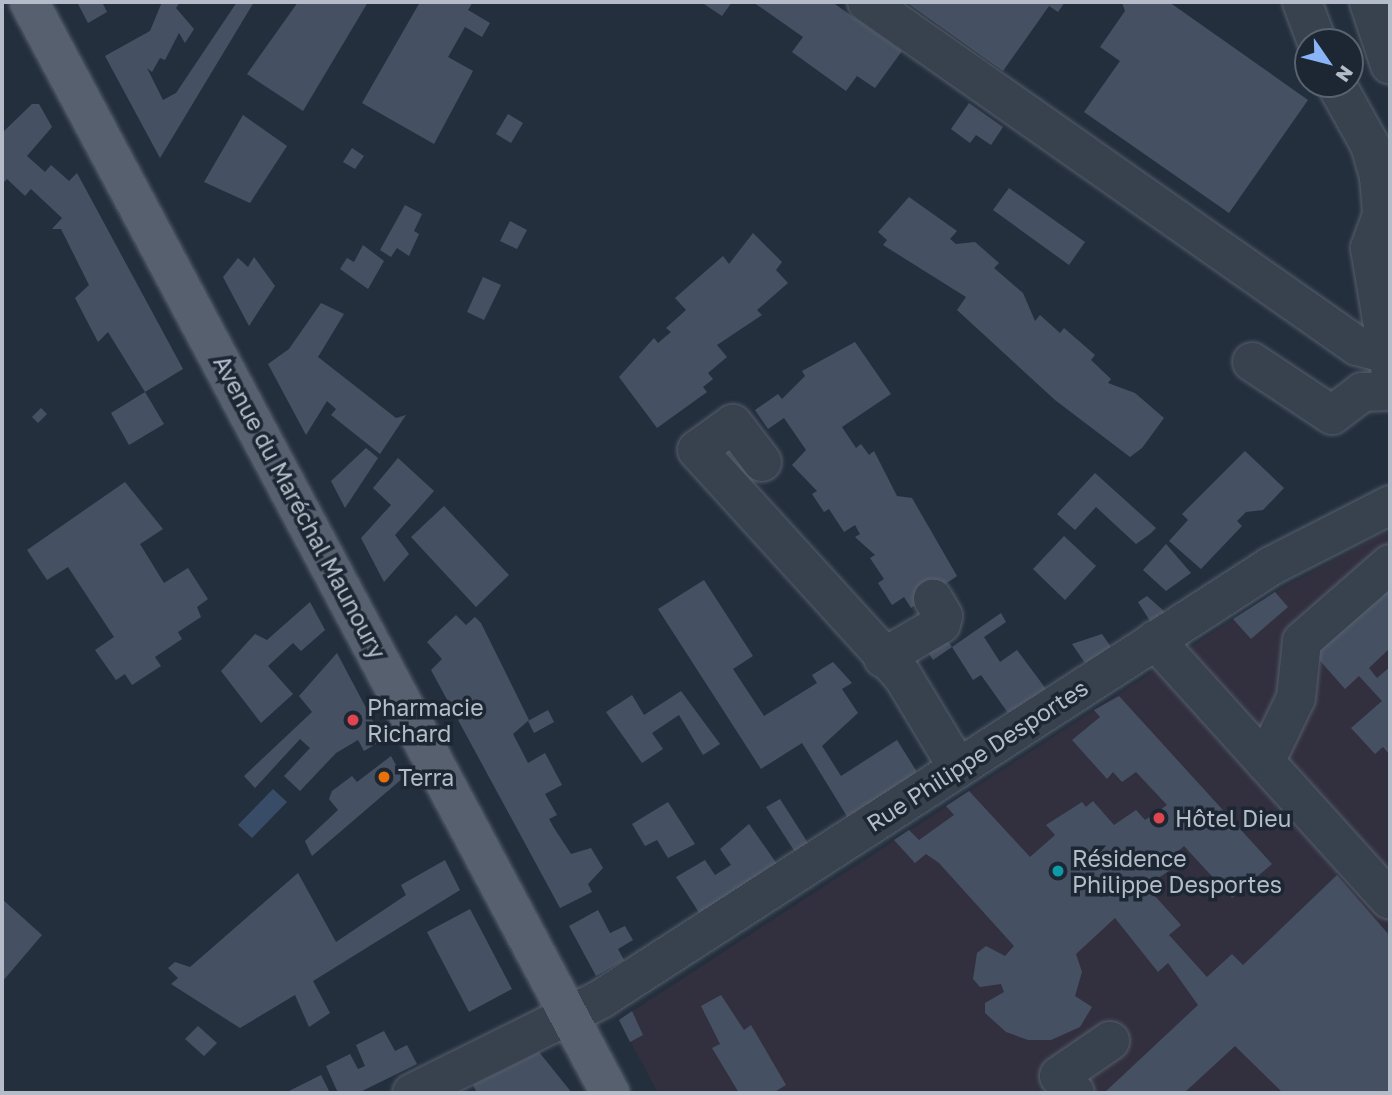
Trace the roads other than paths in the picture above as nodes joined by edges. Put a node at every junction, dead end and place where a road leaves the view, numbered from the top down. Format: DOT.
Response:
graph roads {
  1 [pos="29,2"];
  2 [pos="867,2"];
  3 [pos="1301,2"];
  4 [pos="1369,2"];
  5 [pos="1311,28"];
  6 [pos="1390,65"];
  7 [pos="1344,98"];
  8 [pos="1252,362"];
  9 [pos="1389,371"];
  10 [pos="762,462"];
  11 [pos="1390,505"];
  12 [pos="1390,564"];
  13 [pos="933,599"];
  14 [pos="1155,640"];
  15 [pos="883,658"];
  16 [pos="1265,762"];
  17 [pos="958,768"];
  18 [pos="1390,900"];
  19 [pos="569,1014"];
  20 [pos="1110,1041"];
  21 [pos="430,1089"];
  22 [pos="610,1093"];
  23 [pos="1075,1093"];
  1 -- 19 [label="main road, Avenue du Maréchal Maunoury"];
  2 -- 9 [label="street"];
  3 -- 5 [label="street"];
  4 -- 6 [label="street"];
  7 -- 9 [label="street"];
  8 -- 9 [label="street"];
  10 -- 15 [label="street"];
  11 -- 14 [label="street, Rue Philippe Desportes"];
  12 -- 16 [label="street"];
  13 -- 15 [label="street"];
  14 -- 16 [label="street"];
  14 -- 17 [label="street, Rue Philippe Desportes"];
  15 -- 17 [label="street"];
  16 -- 18 [label="street"];
  17 -- 19 [label="street, Rue Philippe Desportes"];
  19 -- 21 [label="street, Rue Philippe Desportes"];
  19 -- 22 [label="main road, Avenue du Maréchal Maunoury"];
  20 -- 23 [label="street"];
}
